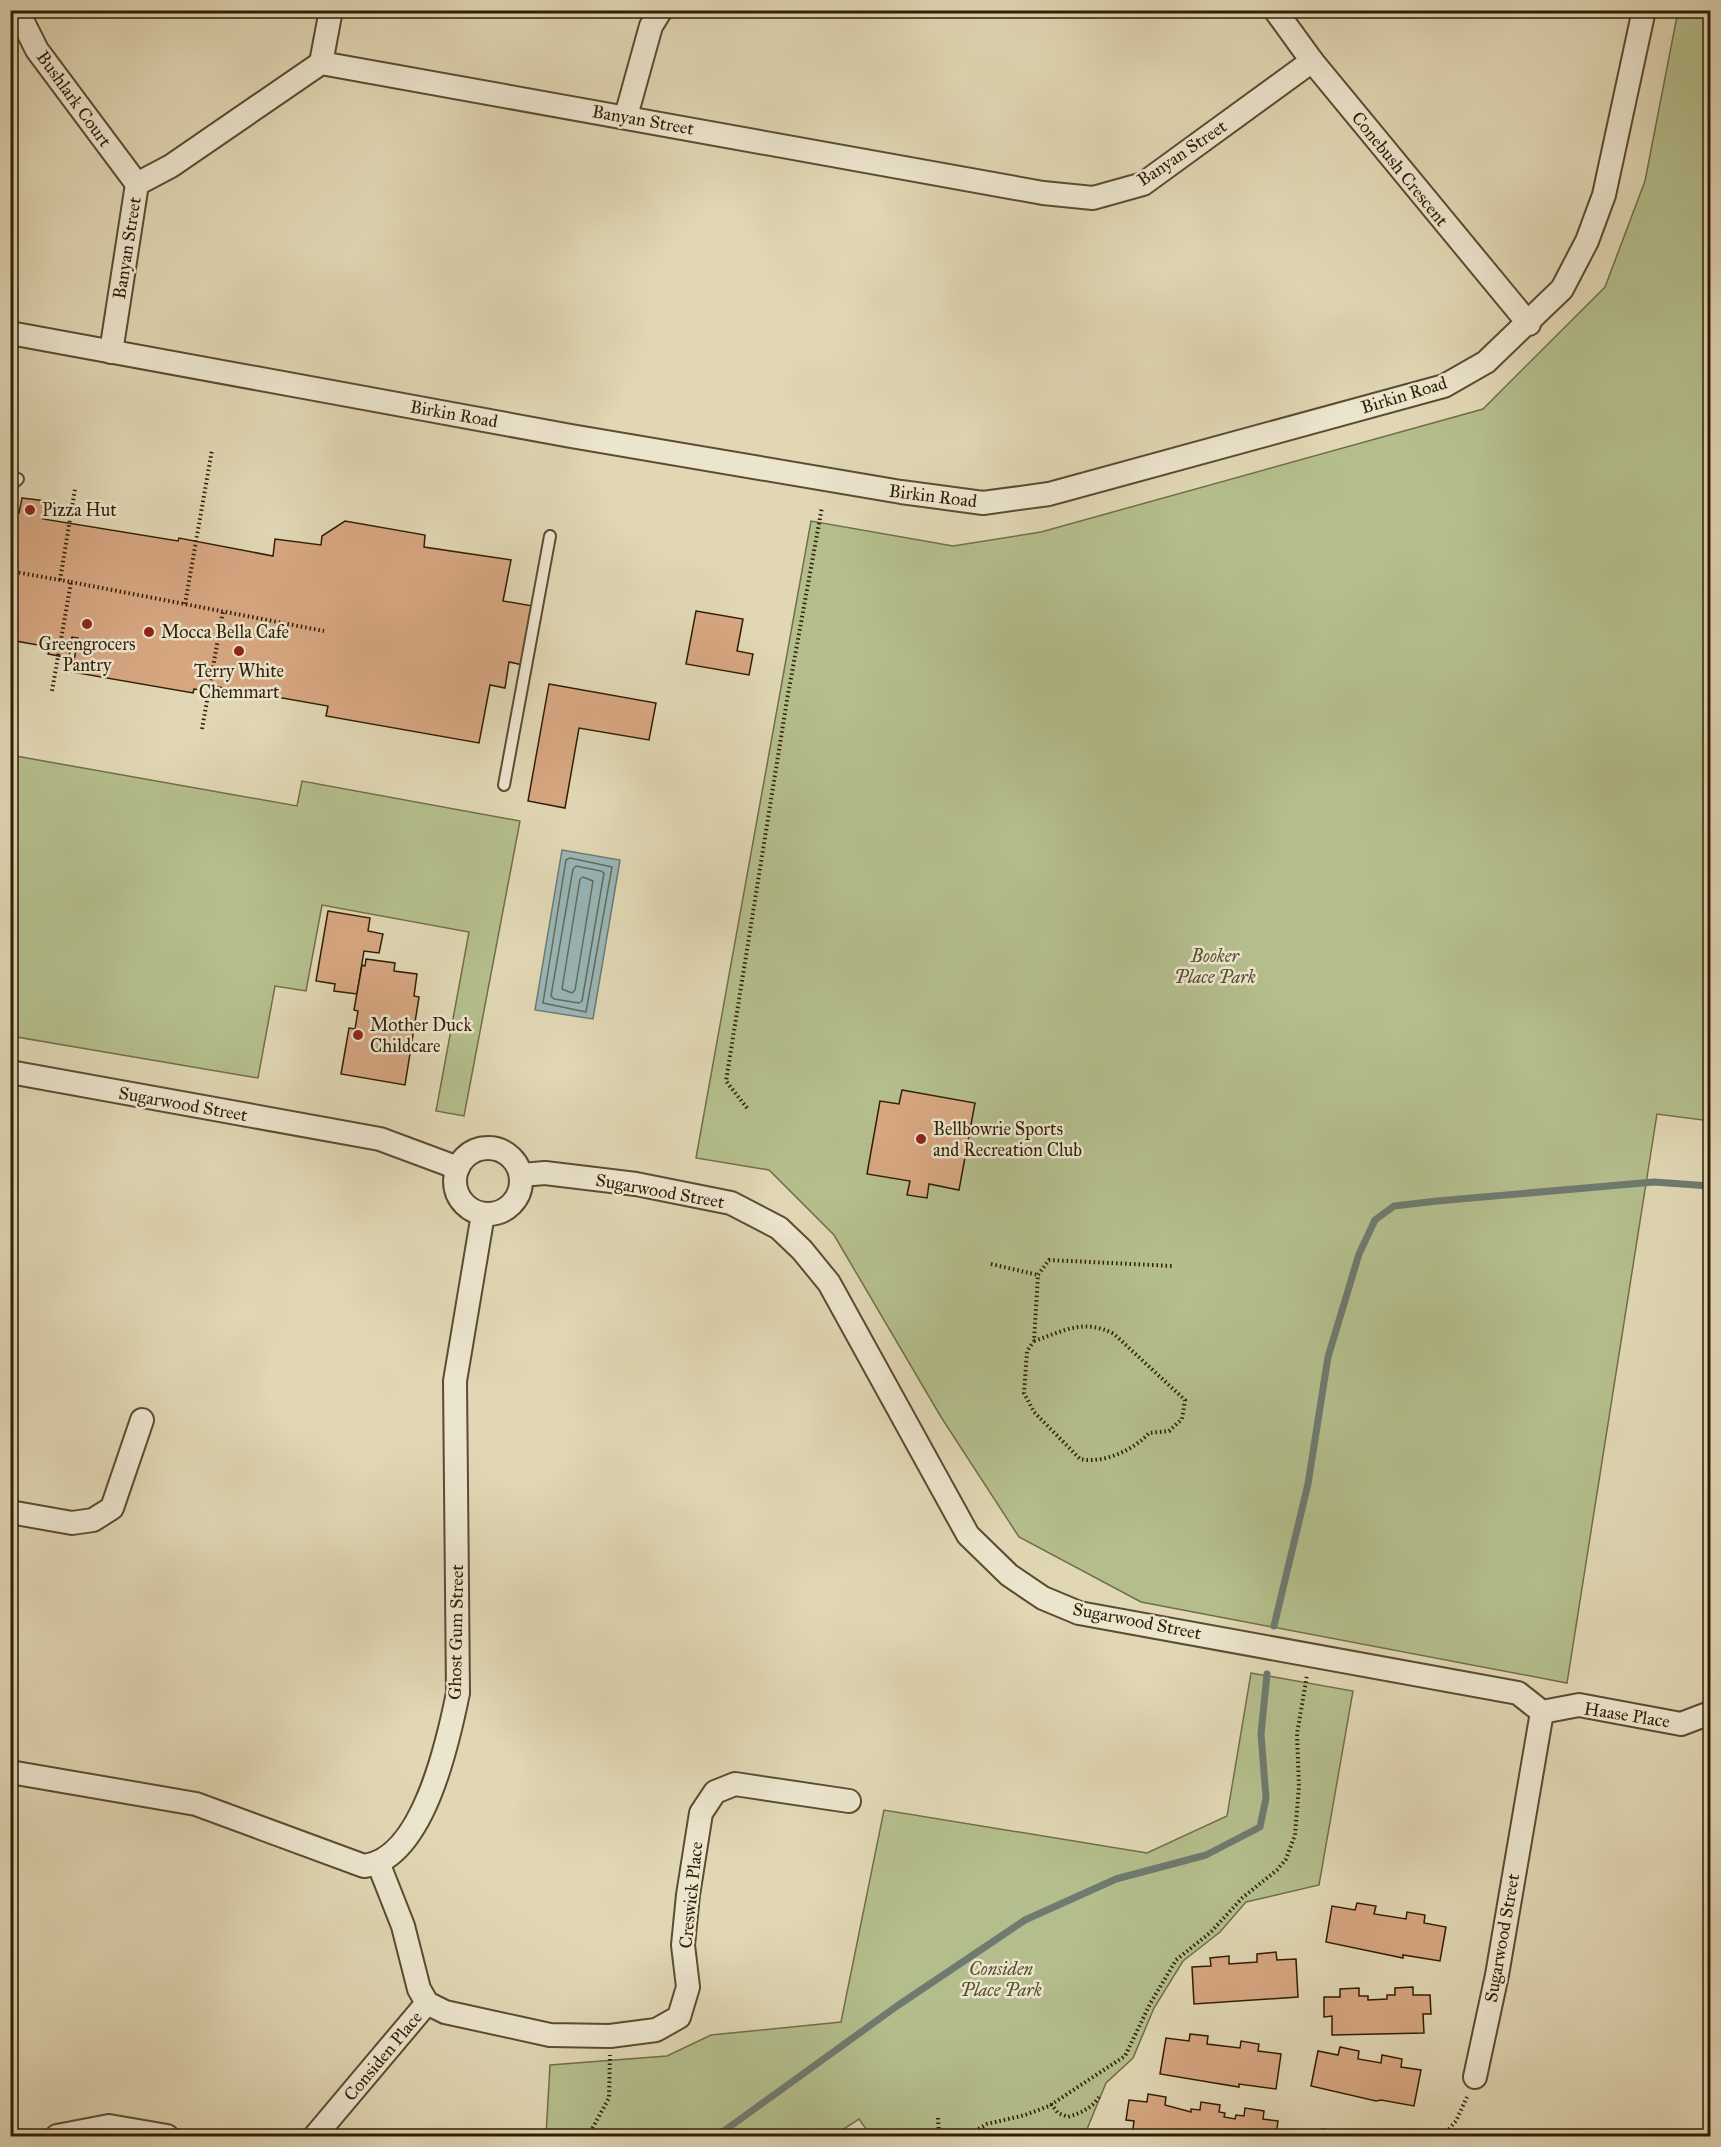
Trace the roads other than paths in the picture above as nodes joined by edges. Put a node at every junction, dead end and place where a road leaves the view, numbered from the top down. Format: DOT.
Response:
graph roads {
  1 [pos="17,10"];
  2 [pos="330,10"];
  3 [pos="661,10"];
  4 [pos="1275,10"];
  5 [pos="1644,10"];
  6 [pos="1312,61"];
  7 [pos="321,63"];
  8 [pos="626,116"];
  9 [pos="137,184"];
  10 [pos="1528,324"];
  11 [pos="10,333"];
  12 [pos="111,352"];
  13 [pos="550,536"];
  14 [pos="504,785"];
  15 [pos="10,1072"];
  16 [pos="458,1168"];
  17 [pos="521,1175"];
  18 [pos="483,1214"];
  19 [pos="142,1420"];
  20 [pos="10,1512"];
  21 [pos="1542,1712"];
  22 [pos="1710,1713"];
  23 [pos="10,1772"];
  24 [pos="849,1801"];
  25 [pos="379,1864"];
  26 [pos="427,2002"];
  27 [pos="1475,2077"];
  28 [pos="57,2136"];
  29 [pos="167,2136"];
  30 [pos="315,2136"];
  1 -- 9 [label="street, Bushlark Court"];
  2 -- 7 [label="street"];
  3 -- 8 [label="street"];
  4 -- 6 [label="street, Conebush Crescent"];
  5 -- 10 [label="street, Birkin Road"];
  6 -- 8 [label="street, Banyan Street"];
  6 -- 10 [label="street, Conebush Crescent"];
  7 -- 8 [label="street, Banyan Street"];
  7 -- 9 [label="street, Banyan Street"];
  9 -- 12 [label="street, Banyan Street"];
  10 -- 12 [label="street, Birkin Road"];
  11 -- 12 [label="street, Birkin Road"];
  13 -- 14 [label="lane"];
  15 -- 16 [label="street, Sugarwood Street"];
  16 -- 17 [label="street"];
  16 -- 18 [label="street"];
  17 -- 18 [label="street"];
  17 -- 21 [label="street, Sugarwood Street"];
  18 -- 25 [label="street, Ghost Gum Street"];
  19 -- 20 [label="street"];
  21 -- 22 [label="street, Haase Place"];
  21 -- 27 [label="street, Sugarwood Street"];
  23 -- 25 [label="street"];
  24 -- 26 [label="street, Creswick Place"];
  25 -- 26 [label="street"];
  26 -- 30 [label="street, Considen Place"];
  28 -- 29 [label="street"];
}
